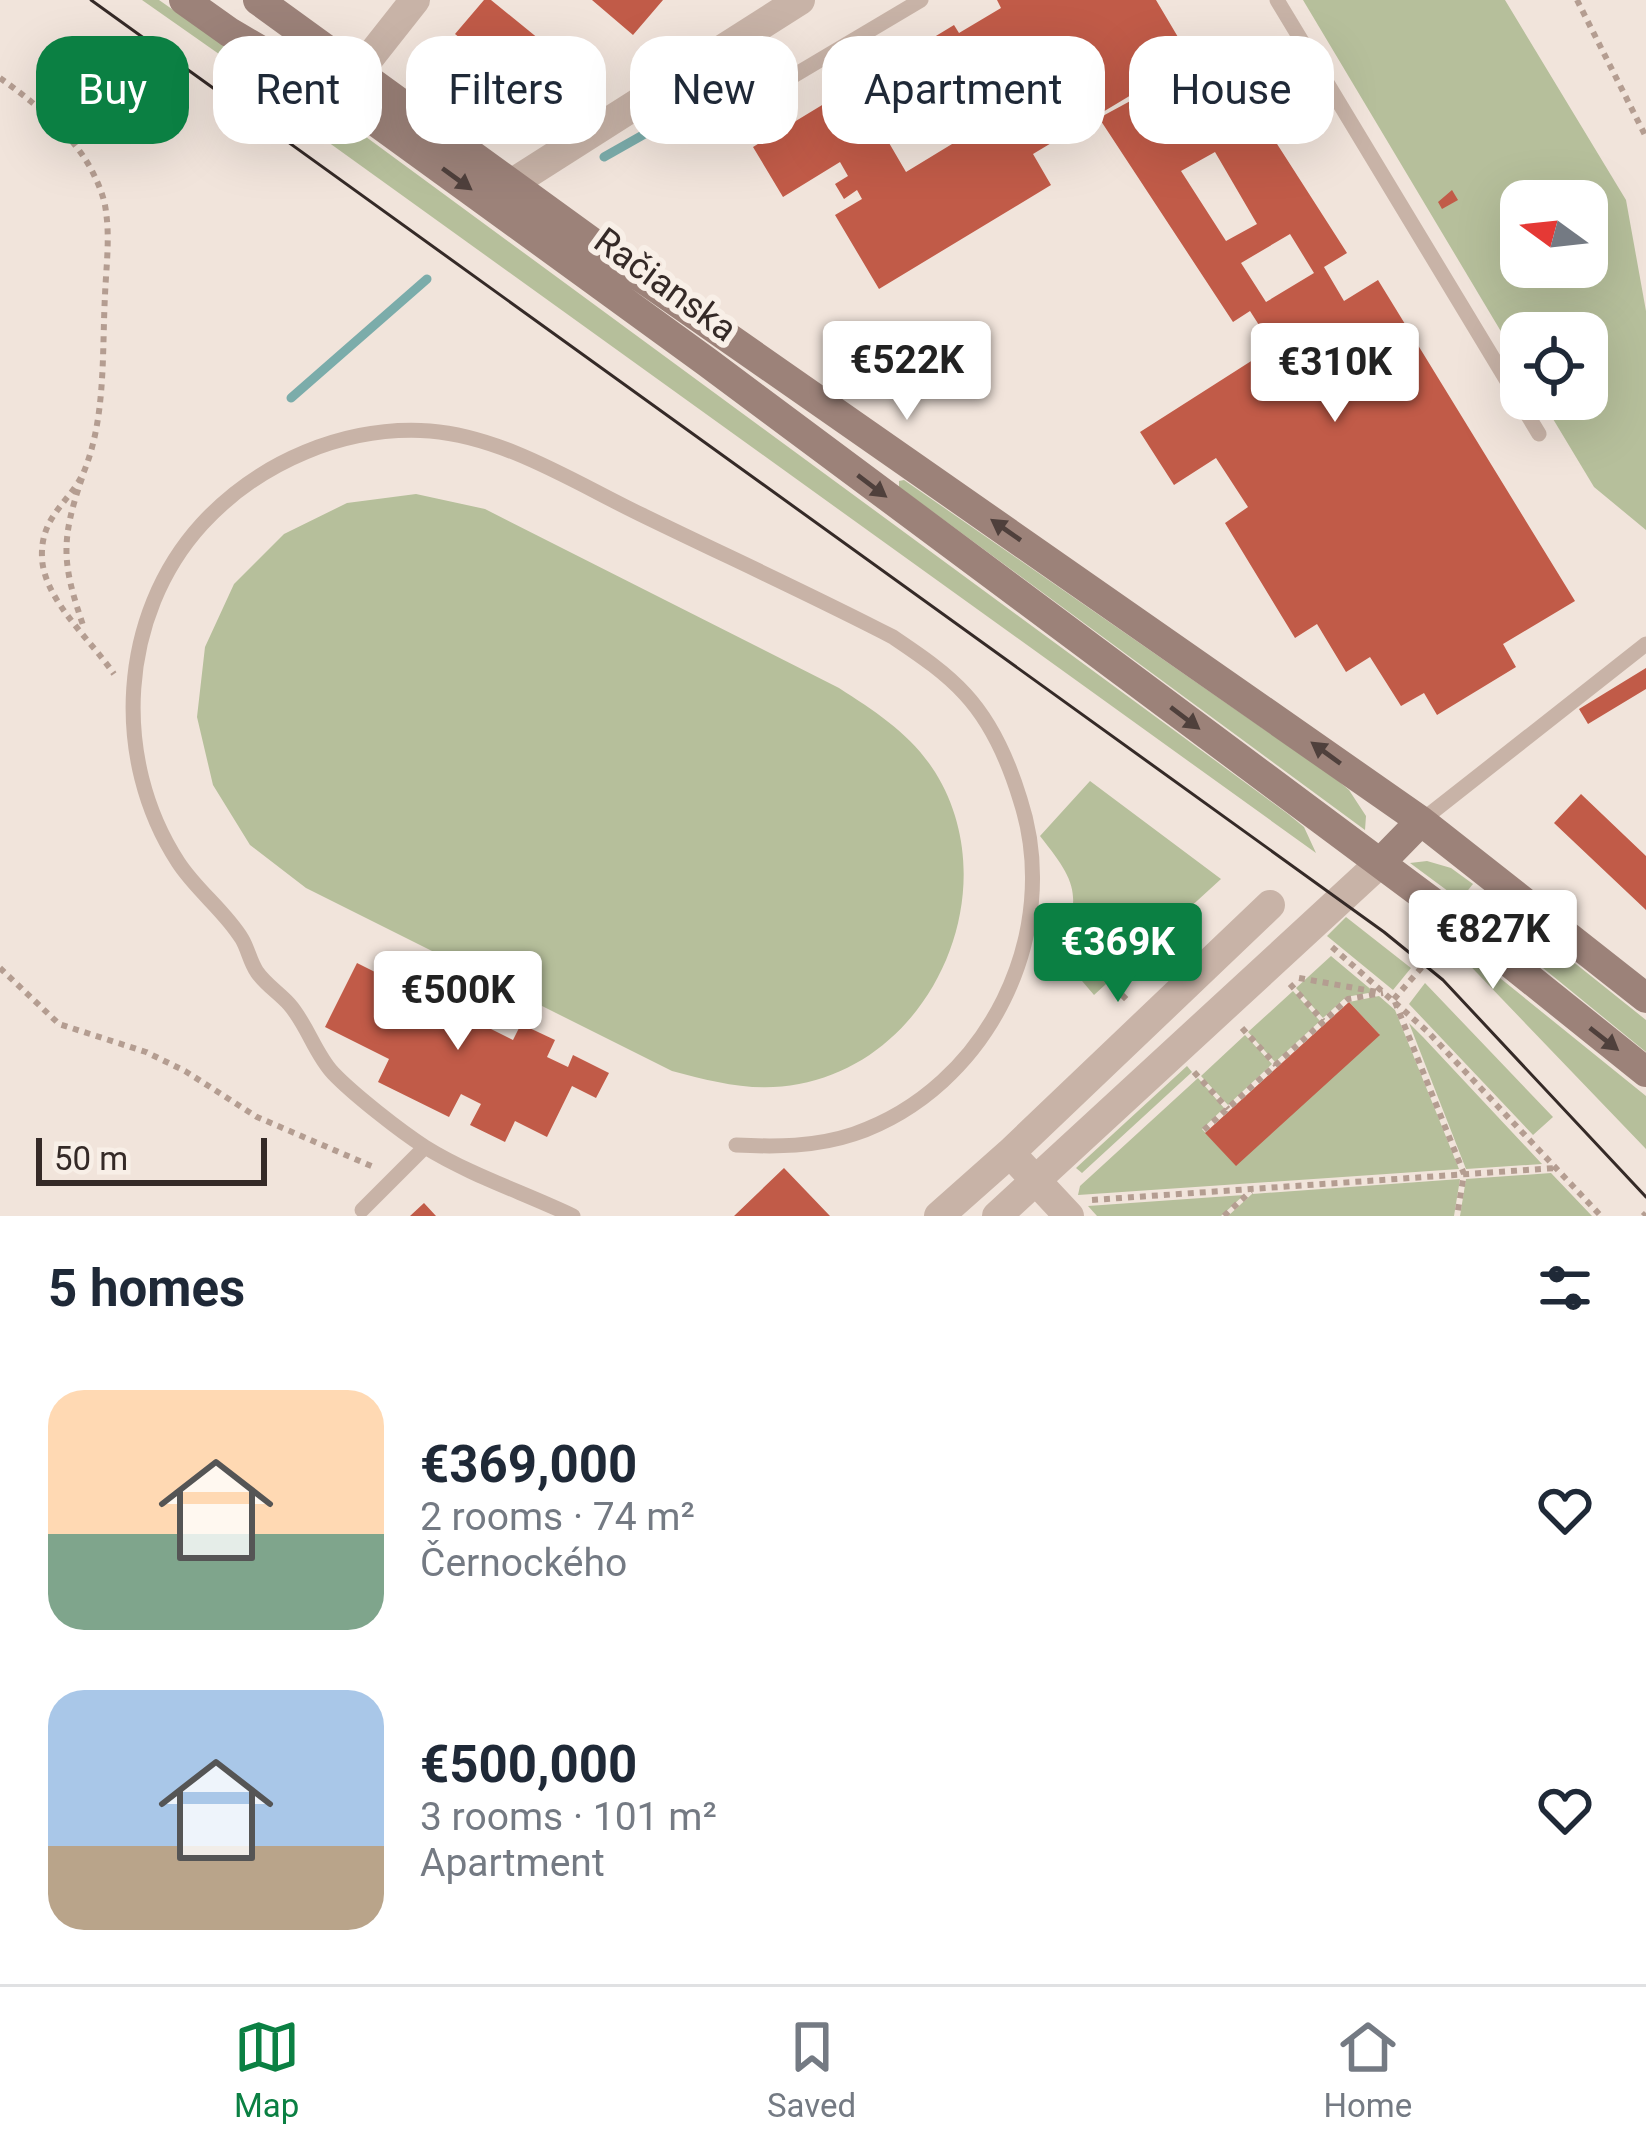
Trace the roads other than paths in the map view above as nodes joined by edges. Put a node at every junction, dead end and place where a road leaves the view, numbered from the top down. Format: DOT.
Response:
graph roads {
  1 [pos="184,0"];
  2 [pos="258,0"];
  3 [pos="415,0"];
  4 [pos="800,0"];
  5 [pos="921,0"];
  6 [pos="1276,0"];
  7 [pos="309,36"];
  8 [pos="382,42"];
  9 [pos="798,73"];
  10 [pos="382,88"];
  11 [pos="512,184"];
  12 [pos="1539,434"];
  13 [pos="1646,644"];
  14 [pos="1421,821"];
  15 [pos="1380,863"];
  16 [pos="1270,905"];
  17 [pos="1646,998"];
  18 [pos="1646,1072"];
  19 [pos="736,1145"];
  20 [pos="425,1147"];
  21 [pos="1010,1154"];
  22 [pos="1036,1180"];
  23 [pos="1074,1209"];
  24 [pos="362,1210"];
  25 [pos="573,1216"];
  26 [pos="940,1216"];
  27 [pos="997,1216"];
  1 -- 15 [label="main road, Račianska, one-way"];
  2 -- 7 [label="main road, Račianska"];
  3 -- 8 [label="street"];
  4 -- 11 [label="street"];
  5 -- 9 [label="lane"];
  6 -- 12 [label="lane"];
  10 -- 11 [label="main road, Račianska"];
  14 -- 11 [label="main road, Račianska, one-way"];
  13 -- 14 [label="lane"];
  14 -- 15 [label="main road"];
  14 -- 17 [label="main road, Račianska"];
  15 -- 18 [label="main road, Račianska, one-way"];
  15 -- 22 [label="street"];
  16 -- 21 [label="street"];
  19 -- 20 [label="lane"];
  20 -- 24 [label="lane"];
  20 -- 25 [label="lane"];
  21 -- 22 [label="street"];
  21 -- 26 [label="street"];
  22 -- 23 [label="street"];
  22 -- 27 [label="street"];
}
